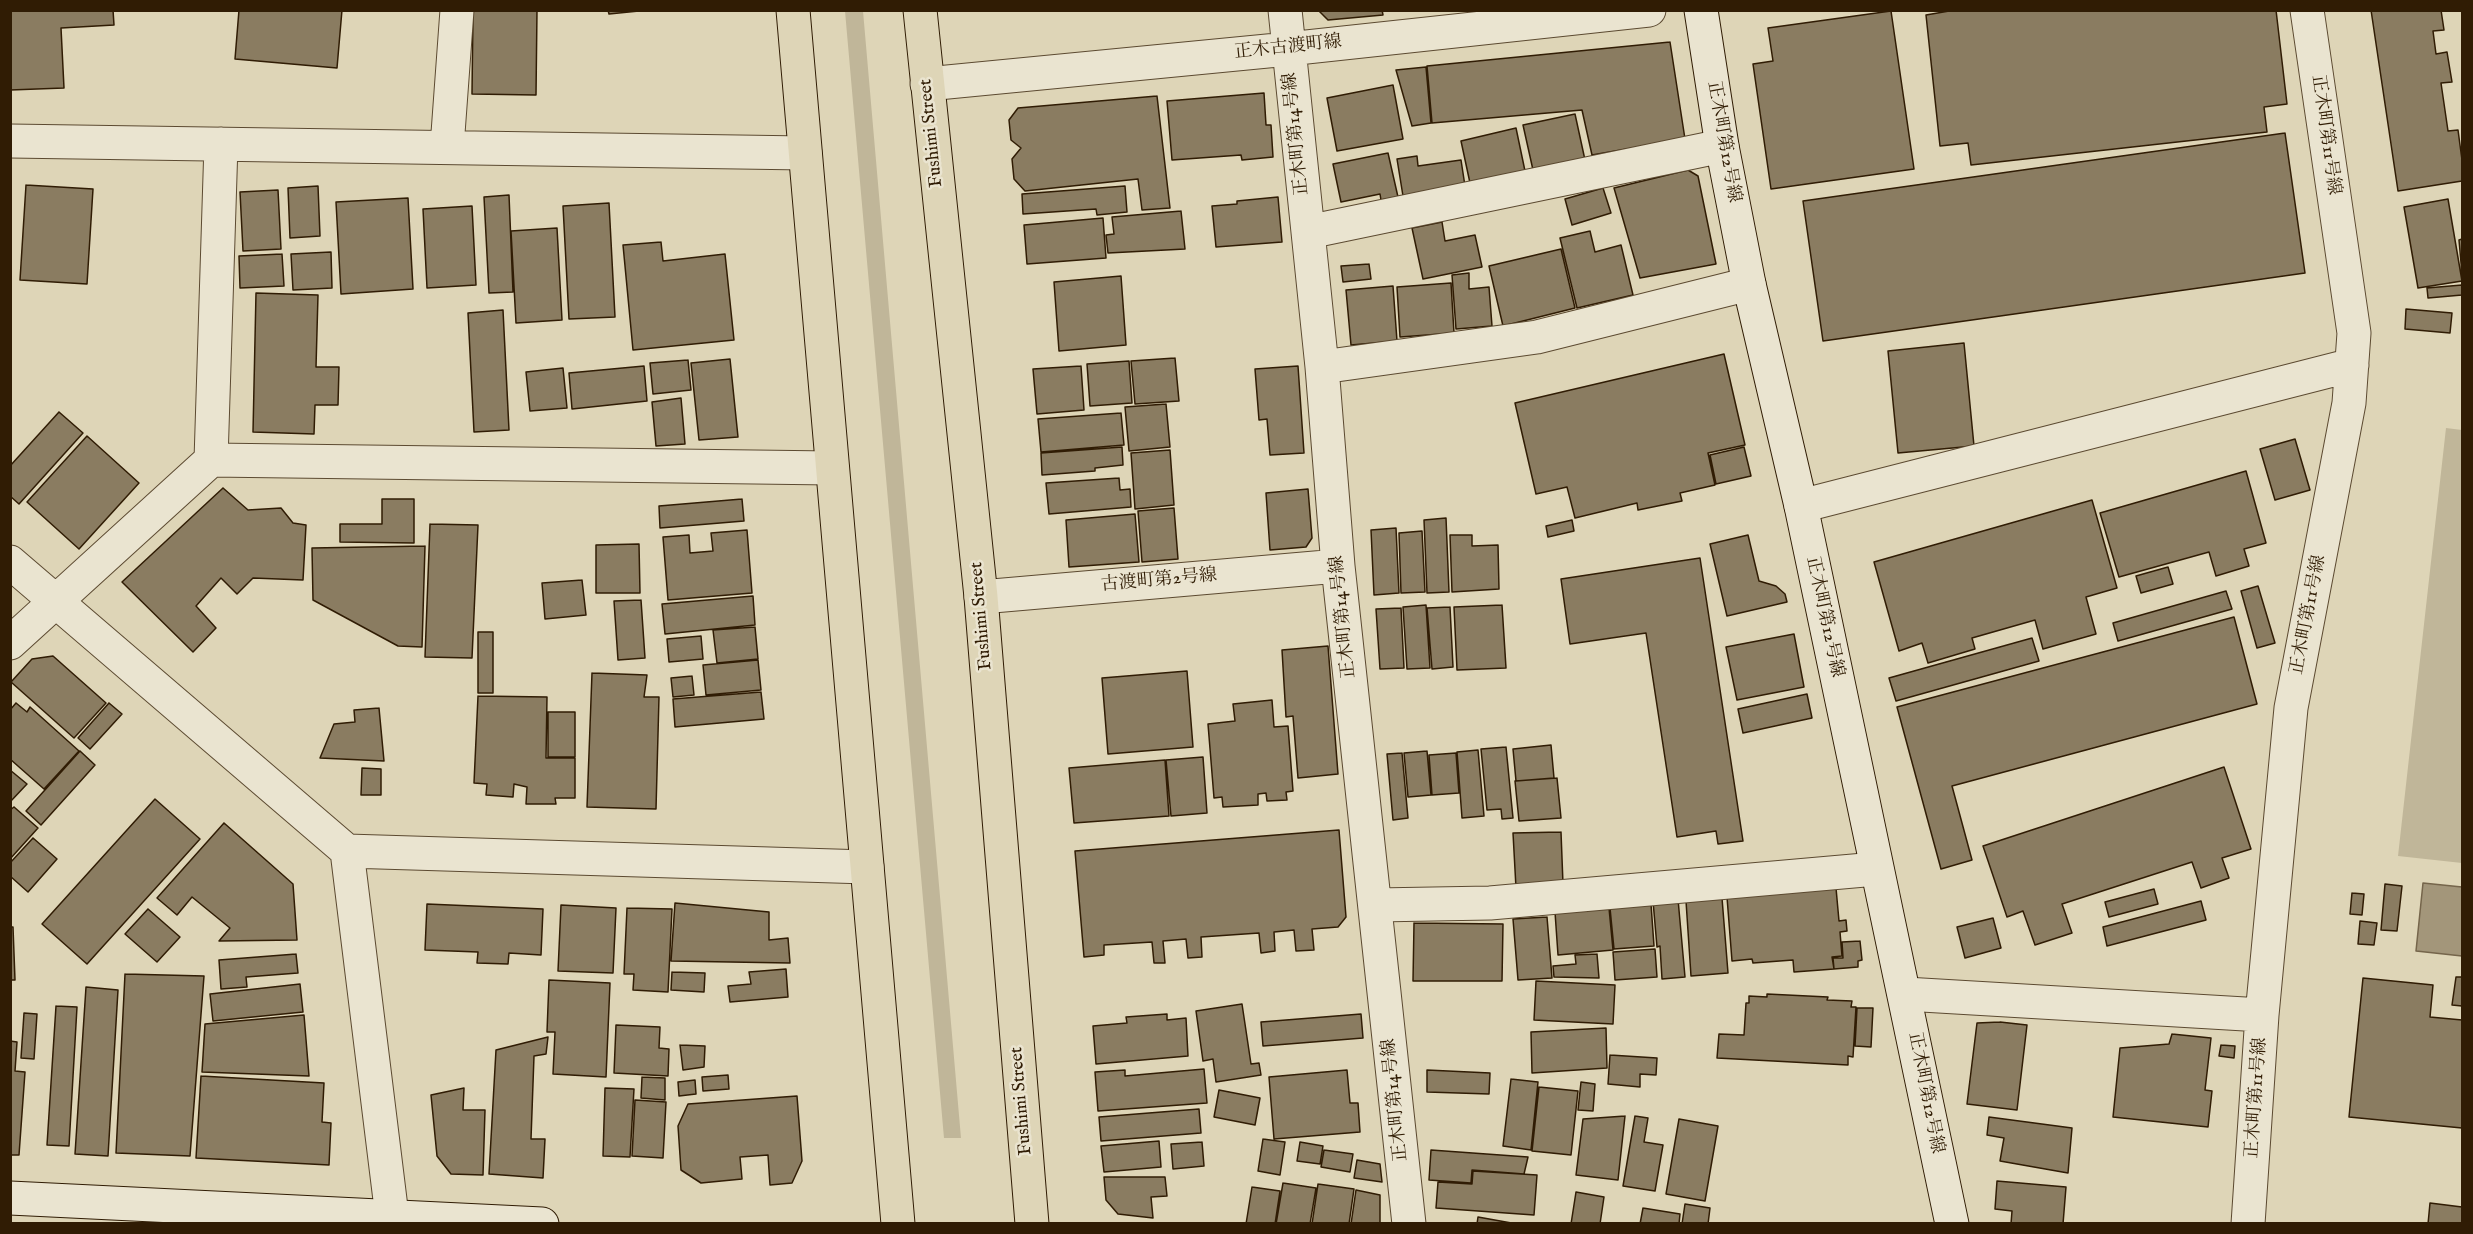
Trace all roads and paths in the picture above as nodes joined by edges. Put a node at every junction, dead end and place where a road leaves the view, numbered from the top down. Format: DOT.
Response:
graph roads {
  1 [pos="457,10"];
  2 [pos="793,10"];
  3 [pos="920,10"];
  4 [pos="1285,10"];
  5 [pos="1648,10"];
  6 [pos="1701,10"];
  7 [pos="2307,10"];
  8 [pos="1288,49"];
  9 [pos="927,84"];
  10 [pos="10,141"];
  11 [pos="221,144"];
  12 [pos="1722,146"];
  13 [pos="447,147"];
  14 [pos="805,153"];
  15 [pos="1308,231"];
  16 [pos="1749,284"];
  17 [pos="2352,365"];
  18 [pos="1322,367"];
  19 [pos="211,460"];
  20 [pos="832,468"];
  21 [pos="1801,506"];
  22 [pos="10,562"];
  23 [pos="1338,566"];
  24 [pos="981,597"];
  25 [pos="57,602"];
  26 [pos="10,643"];
  27 [pos="348,850"];
  28 [pos="867,867"];
  29 [pos="1876,870"];
  30 [pos="1376,905"];
  31 [pos="1905,994"];
  32 [pos="2262,1015"];
  33 [pos="10,1198"];
  34 [pos="409,1219"];
  35 [pos="542,1224"];
  36 [pos="898,1224"];
  37 [pos="1032,1224"];
  38 [pos="1409,1224"];
  39 [pos="1952,1224"];
  40 [pos="2248,1224"];
  1 -- 13 [label="street"];
  2 -- 14 [label="highway"];
  3 -- 9 [label="highway, Fushimi Street"];
  4 -- 8 [label="street, 正木町第14号線"];
  5 -- 8 [label="street, 正木古渡町線"];
  6 -- 12 [label="street, 正木町第12号線"];
  7 -- 17 [label="street, 正木町第11号線"];
  8 -- 9 [label="street, 正木古渡町線"];
  8 -- 15 [label="street, 正木町第14号線"];
  9 -- 24 [label="highway, Fushimi Street"];
  10 -- 11 [label="street"];
  11 -- 13 [label="street"];
  11 -- 19 [label="street"];
  12 -- 15 [label="street"];
  12 -- 16 [label="street, 正木町第12号線"];
  13 -- 14 [label="street"];
  14 -- 20 [label="highway"];
  15 -- 18 [label="street, 正木町第14号線"];
  16 -- 18 [label="street"];
  16 -- 21 [label="street, 正木町第12号線"];
  17 -- 21 [label="street"];
  17 -- 32 [label="street, 正木町第11号線"];
  18 -- 23 [label="street, 正木町第14号線"];
  19 -- 20 [label="street"];
  19 -- 25 [label="street"];
  20 -- 28 [label="highway"];
  21 -- 29 [label="street, 正木町第12号線"];
  22 -- 25 [label="street"];
  23 -- 24 [label="street, 古渡町第2号線"];
  23 -- 30 [label="street, 正木町第14号線"];
  24 -- 37 [label="highway, Fushimi Street"];
  25 -- 26 [label="street"];
  25 -- 27 [label="street"];
  27 -- 28 [label="street"];
  27 -- 34 [label="street"];
  28 -- 36 [label="highway"];
  29 -- 30 [label="street"];
  29 -- 31 [label="street, 正木町第12号線"];
  30 -- 38 [label="street, 正木町第14号線"];
  31 -- 32 [label="street"];
  31 -- 39 [label="street, 正木町第12号線"];
  32 -- 40 [label="street, 正木町第11号線"];
  33 -- 34 [label="street"];
  34 -- 35 [label="street"];
}
